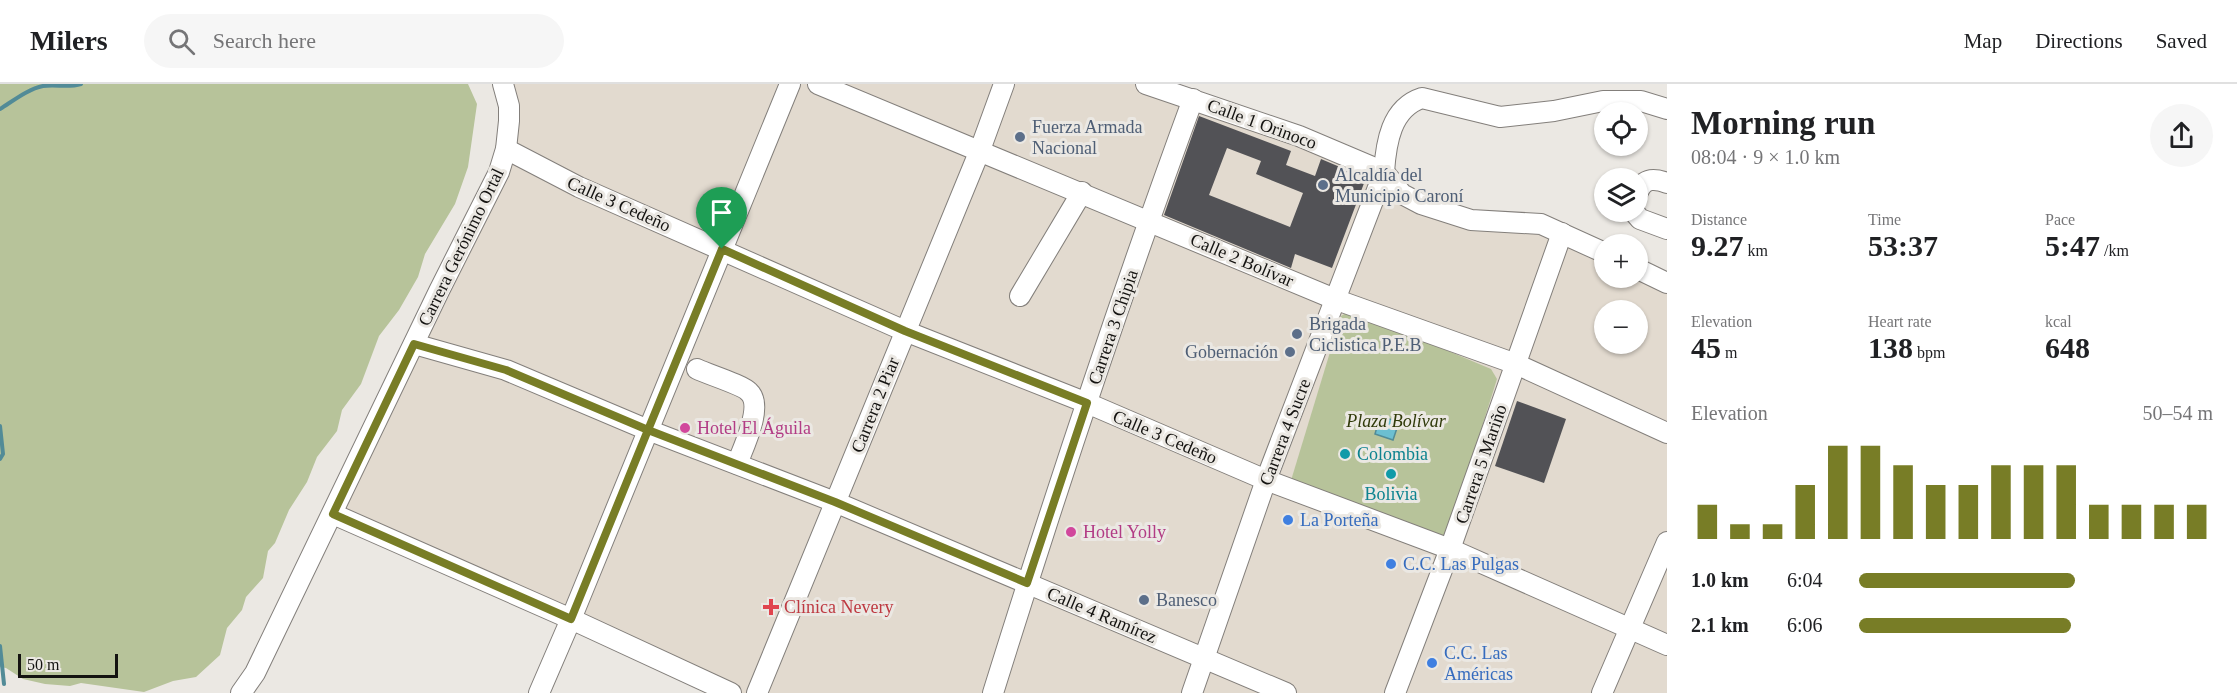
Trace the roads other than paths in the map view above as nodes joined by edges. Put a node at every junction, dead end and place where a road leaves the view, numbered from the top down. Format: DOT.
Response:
graph roads {
  1 [pos="503,84"];
  2 [pos="790,84"];
  3 [pos="818,84"];
  4 [pos="1004,84"];
  5 [pos="1146,84"];
  6 [pos="1193,99"];
  7 [pos="1667,109"];
  8 [pos="506,149"];
  9 [pos="980,150"];
  10 [pos="1384,172"];
  11 [pos="1648,181"];
  12 [pos="1667,183"];
  13 [pos="1082,192"];
  14 [pos="1149,220"];
  15 [pos="1648,222"];
  16 [pos="1667,229"];
  17 [pos="1562,233"];
  18 [pos="1594,248"];
  19 [pos="722,249"];
  20 [pos="1648,274"];
  21 [pos="1667,283"];
  22 [pos="1020,296"];
  23 [pos="1337,300"];
  24 [pos="905,331"];
  25 [pos="414,344"];
  26 [pos="1516,364"];
  27 [pos="697,369"];
  28 [pos="1087,403"];
  29 [pos="648,430"];
  30 [pos="1667,434"];
  31 [pos="737,464"];
  32 [pos="1266,480"];
  33 [pos="835,502"];
  34 [pos="333,514"];
  35 [pos="1667,542"];
  36 [pos="1450,549"];
  37 [pos="1027,583"];
  38 [pos="571,619"];
  39 [pos="1630,628"];
  40 [pos="1667,645"];
  41 [pos="1203,659"];
  42 [pos="241,693"];
  43 [pos="539,693"];
  44 [pos="731,693"];
  45 [pos="757,693"];
  46 [pos="993,693"];
  47 [pos="1192,693"];
  48 [pos="1286,693"];
  49 [pos="1395,693"];
  50 [pos="1602,693"];
  1 -- 8 [label="street, Carrera Gerónimo Ortal"];
  2 -- 19 [label="street"];
  3 -- 9 [label="street, Calle 2 Bolívar"];
  4 -- 9 [label="street, Carrera 2 Piar"];
  5 -- 6 [label="street, Calle 1 Orinoco"];
  6 -- 10 [label="street, Calle 1 Orinoco"];
  6 -- 14 [label="street, Carrera 3 Chipia"];
  7 -- 10 [label="street, Carrera 4 Sucre"];
  8 -- 19 [label="street, Calle 3 Cedeño"];
  8 -- 25 [label="street, Carrera Gerónimo Ortal"];
  9 -- 13 [label="street, Calle 2 Bolívar"];
  9 -- 24 [label="street, Carrera 2 Piar"];
  10 -- 17 [label="street, Calle 1 Orinoco"];
  10 -- 23 [label="street, Carrera 4 Sucre"];
  11 -- 12 [label="street"];
  13 -- 14 [label="street, Calle 2 Bolívar"];
  13 -- 22 [label="street"];
  14 -- 23 [label="street, Calle 2 Bolívar"];
  14 -- 28 [label="street, Carrera 3 Chipia"];
  15 -- 16 [label="street"];
  17 -- 18 [label="street, Calle 1 Orinoco"];
  17 -- 26 [label="street, Carrera 5 Mariño"];
  19 -- 24 [label="street, Calle 3 Cedeño"];
  19 -- 29 [label="street"];
  20 -- 21 [label="street"];
  23 -- 26 [label="street, Calle 2 Bolívar"];
  23 -- 32 [label="street, Carrera 4 Sucre"];
  24 -- 28 [label="street, Calle 3 Cedeño"];
  24 -- 33 [label="street, Carrera 2 Piar"];
  25 -- 29 [label="street, Calle 4 Ramírez"];
  25 -- 34 [label="street, Carrera Gerónimo Ortal"];
  26 -- 30 [label="street, Calle 2 Bolívar"];
  26 -- 36 [label="street, Carrera 5 Mariño"];
  27 -- 31 [label="street"];
  28 -- 32 [label="street, Calle 3 Cedeño"];
  28 -- 37 [label="street, Carrera 3 Chipia"];
  29 -- 31 [label="street, Calle 4 Ramírez"];
  29 -- 38 [label="street"];
  31 -- 33 [label="street, Calle 4 Ramírez"];
  32 -- 36 [label="street, Calle 3 Cedeño"];
  32 -- 41 [label="street, Carrera 4 Sucre"];
  33 -- 37 [label="street, Calle 4 Ramírez"];
  33 -- 45 [label="street, Carrera 2 Piar"];
  34 -- 38 [label="street"];
  34 -- 42 [label="street, Carrera Gerónimo Ortal"];
  35 -- 39 [label="street"];
  36 -- 39 [label="street, Calle 3 Cedeño"];
  36 -- 49 [label="street, Carrera 5 Mariño"];
  37 -- 41 [label="street, Calle 4 Ramírez"];
  37 -- 46 [label="street, Carrera 3 Chipia"];
  38 -- 43 [label="street"];
  38 -- 44 [label="street"];
  39 -- 40 [label="street, Calle 3 Cedeño"];
  39 -- 50 [label="street"];
  41 -- 47 [label="street, Carrera 4 Sucre"];
  41 -- 48 [label="street, Calle 4 Ramírez"];
}
